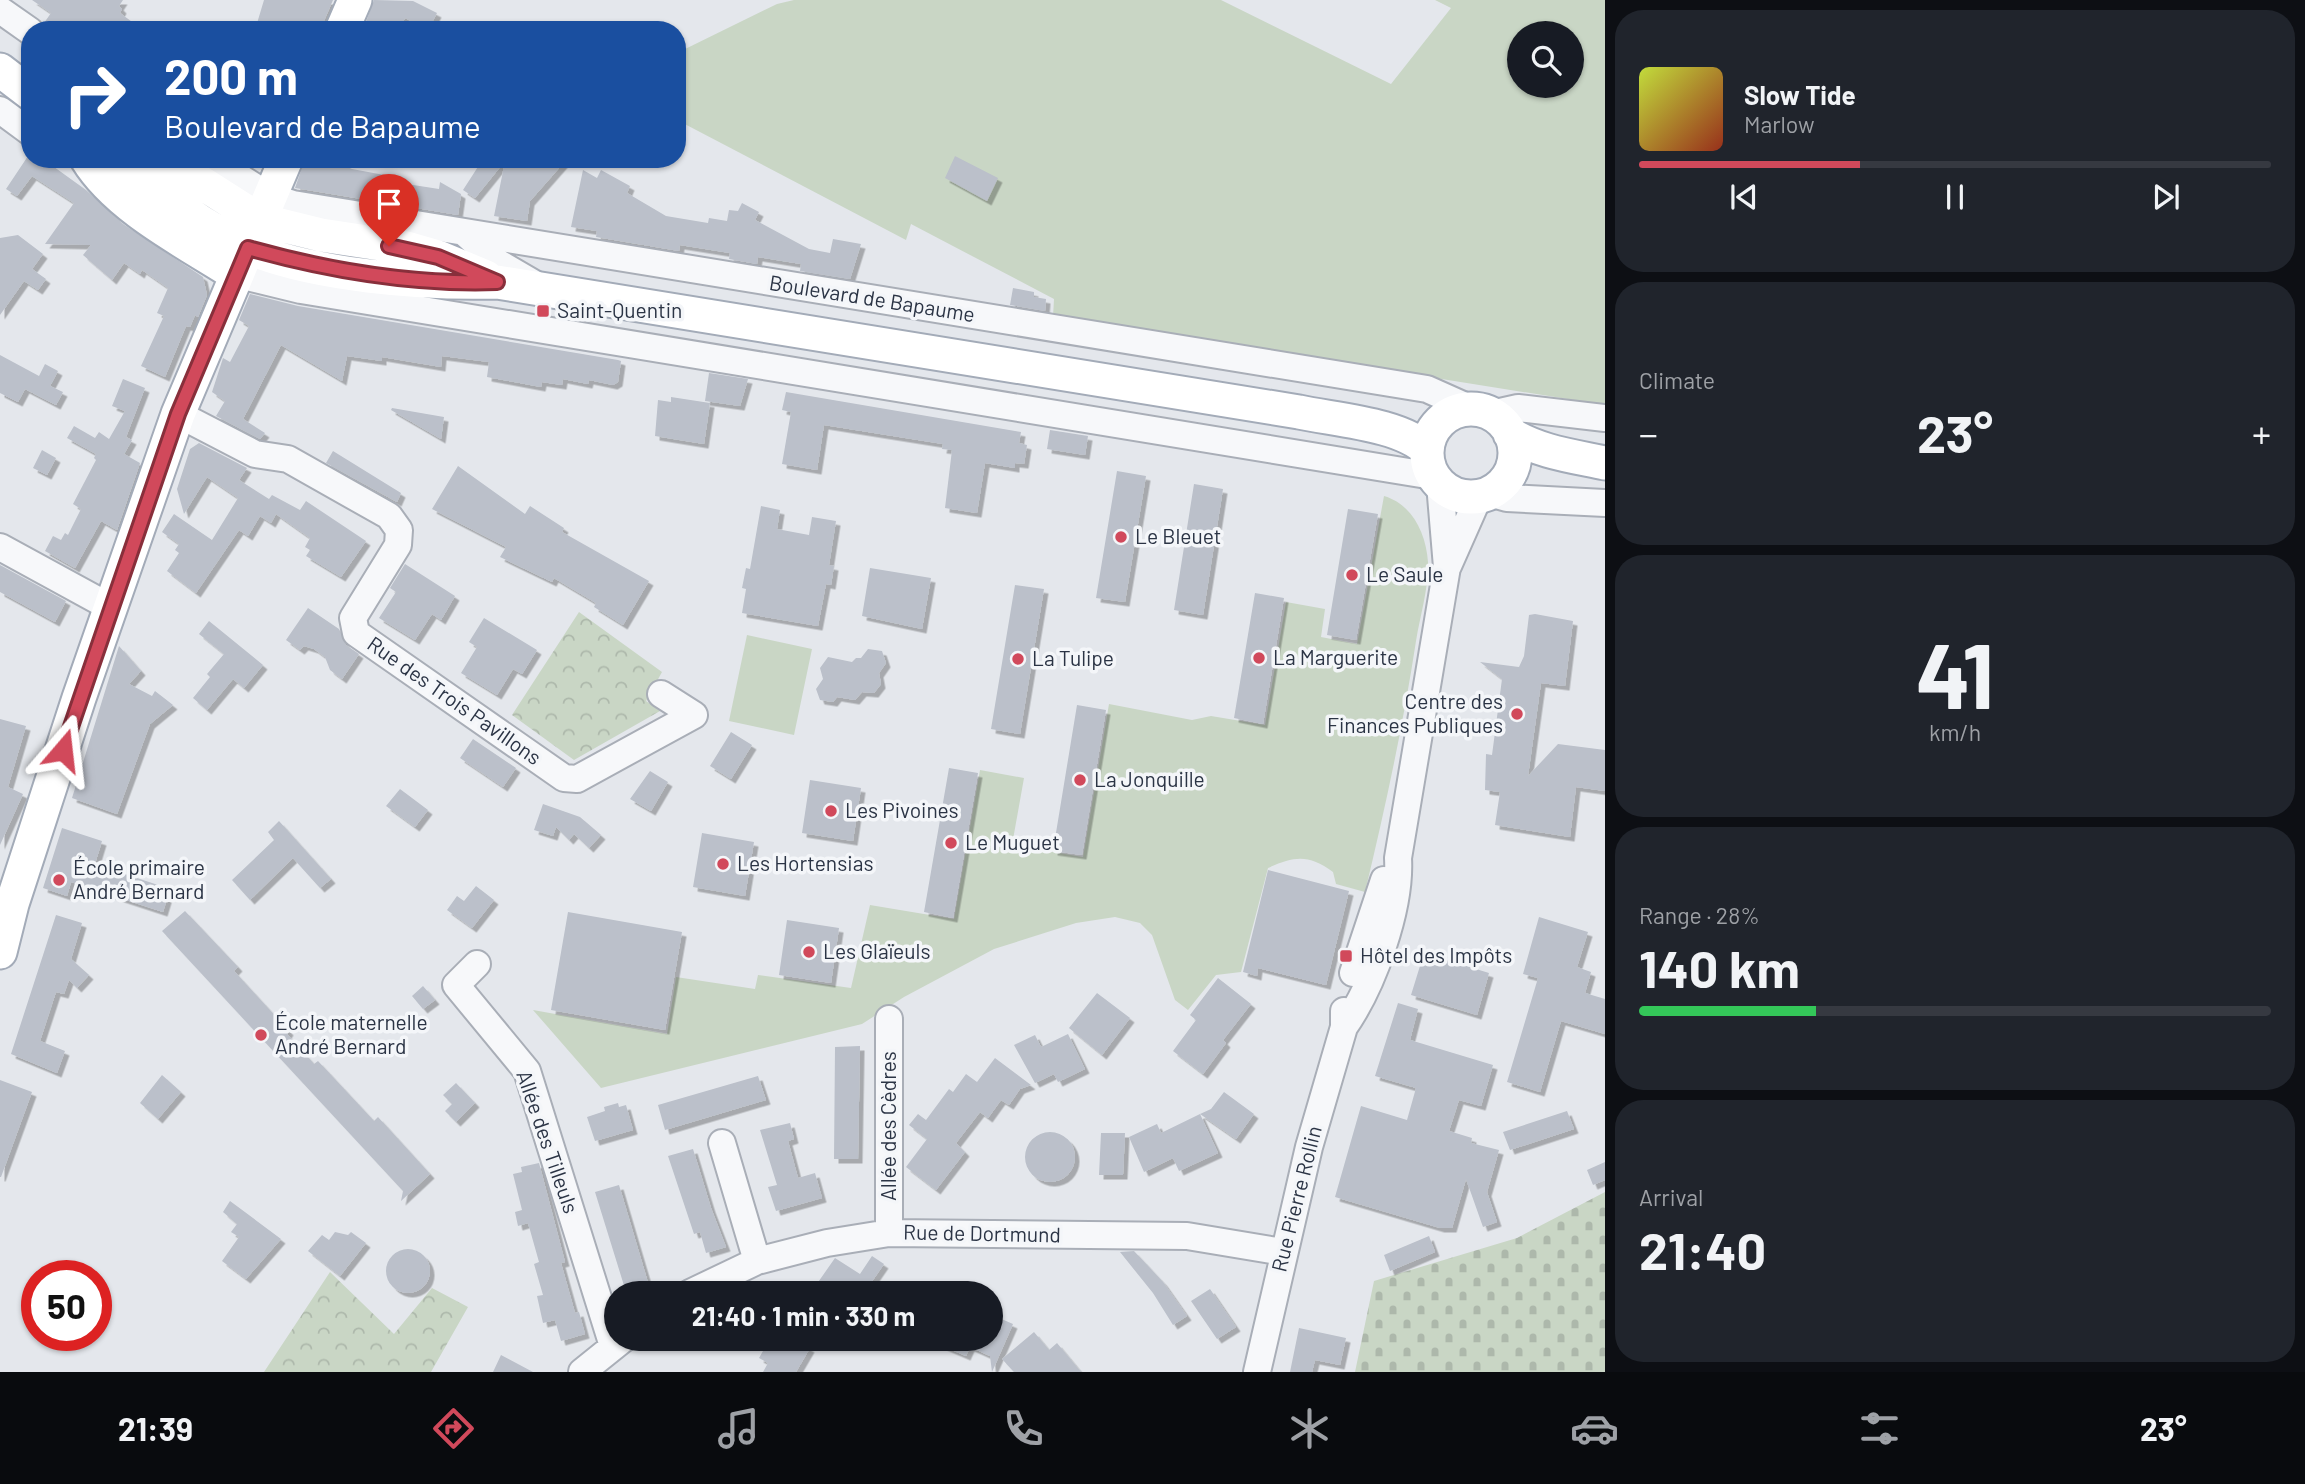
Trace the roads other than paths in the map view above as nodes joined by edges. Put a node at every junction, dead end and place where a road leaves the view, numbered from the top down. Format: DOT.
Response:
graph roads {
  1 [pos="355,0"];
  2 [pos="0,10"];
  3 [pos="346,21"];
  4 [pos="21,25"];
  5 [pos="0,51"];
  6 [pos="21,64"];
  7 [pos="0,70"];
  8 [pos="21,86"];
  9 [pos="0,110"];
  10 [pos="21,125"];
  11 [pos="105,168"];
  12 [pos="152,168"];
  13 [pos="177,168"];
  14 [pos="216,168"];
  15 [pos="282,168"];
  16 [pos="464,233"];
  17 [pos="253,234"];
  18 [pos="497,282"];
  19 [pos="548,291"];
  20 [pos="1299,412"];
  21 [pos="178,414"];
  22 [pos="1605,418"];
  23 [pos="1480,419"];
  24 [pos="1433,470"];
  25 [pos="1492,489"];
  26 [pos="1605,503"];
  27 [pos="0,547"];
  28 [pos="1447,567"];
  29 [pos="110,607"];
  30 [pos="661,694"];
  31 [pos="6,901"];
  32 [pos="0,952"];
  33 [pos="477,964"];
  34 [pos="889,1019"];
  35 [pos="722,1143"];
  36 [pos="889,1233"];
  37 [pos="1283,1252"];
  38 [pos="757,1261"];
  39 [pos="715,1281"];
  40 [pos="604,1300"];
  41 [pos="607,1351"];
  42 [pos="582,1372"];
  43 [pos="1257,1372"];
  1 -- 3 [label="main road"];
  2 -- 4 [label="street"];
  5 -- 6 [label="main road"];
  7 -- 8 [label="main road"];
  9 -- 10 [label="street"];
  11 -- 17 [label="main road"];
  12 -- 17 [label="main road"];
  13 -- 17 [label="main road"];
  14 -- 17 [label="street"];
  15 -- 17 [label="main road"];
  16 -- 17 [label="street, Boulevard de Bapaume"];
  16 -- 19 [label="street"];
  16 -- 23 [label="street, Boulevard de Bapaume"];
  17 -- 18 [label="main road, Boulevard de Bapaume"];
  17 -- 18 [label="main road, Boulevard de Bapaume"];
  17 -- 21 [label="main road"];
  17 -- 24 [label="street"];
  18 -- 19 [label="main road, Boulevard de Bapaume"];
  19 -- 20 [label="main road, Boulevard de Bapaume"];
  20 -- 23 [label="main road, Boulevard de Bapaume"];
  20 -- 24 [label="main road, Boulevard de Bapaume"];
  21 -- 29 [label="main road"];
  21 -- 30 [label="street, Rue des Trois Pavillons"];
  22 -- 23 [label="street, Boulevard de Bapaume"];
  23 -- 24 [label="main road"];
  23 -- 25 [label="main road"];
  23 -- 25 [label="main road, Boulevard de Bapaume"];
  24 -- 25 [label="main road"];
  24 -- 28 [label="street, Rue Pierre Rollin"];
  25 -- 26 [label="street"];
  25 -- 28 [label="street, Rue Pierre Rollin"];
  27 -- 29 [label="street"];
  28 -- 37 [label="street, Rue Pierre Rollin"];
  29 -- 31 [label="main road"];
  31 -- 32 [label="main road"];
  33 -- 40 [label="street, Allée des Tilleuls"];
  34 -- 36 [label="street, Allée des Cèdres"];
  35 -- 38 [label="street"];
  36 -- 37 [label="street, Rue de Dortmund"];
  36 -- 38 [label="street, Rue de Dortmund"];
  37 -- 43 [label="street, Rue Pierre Rollin"];
  38 -- 39 [label="street, Rue de Dortmund"];
  41 -- 42 [label="street"];
}
